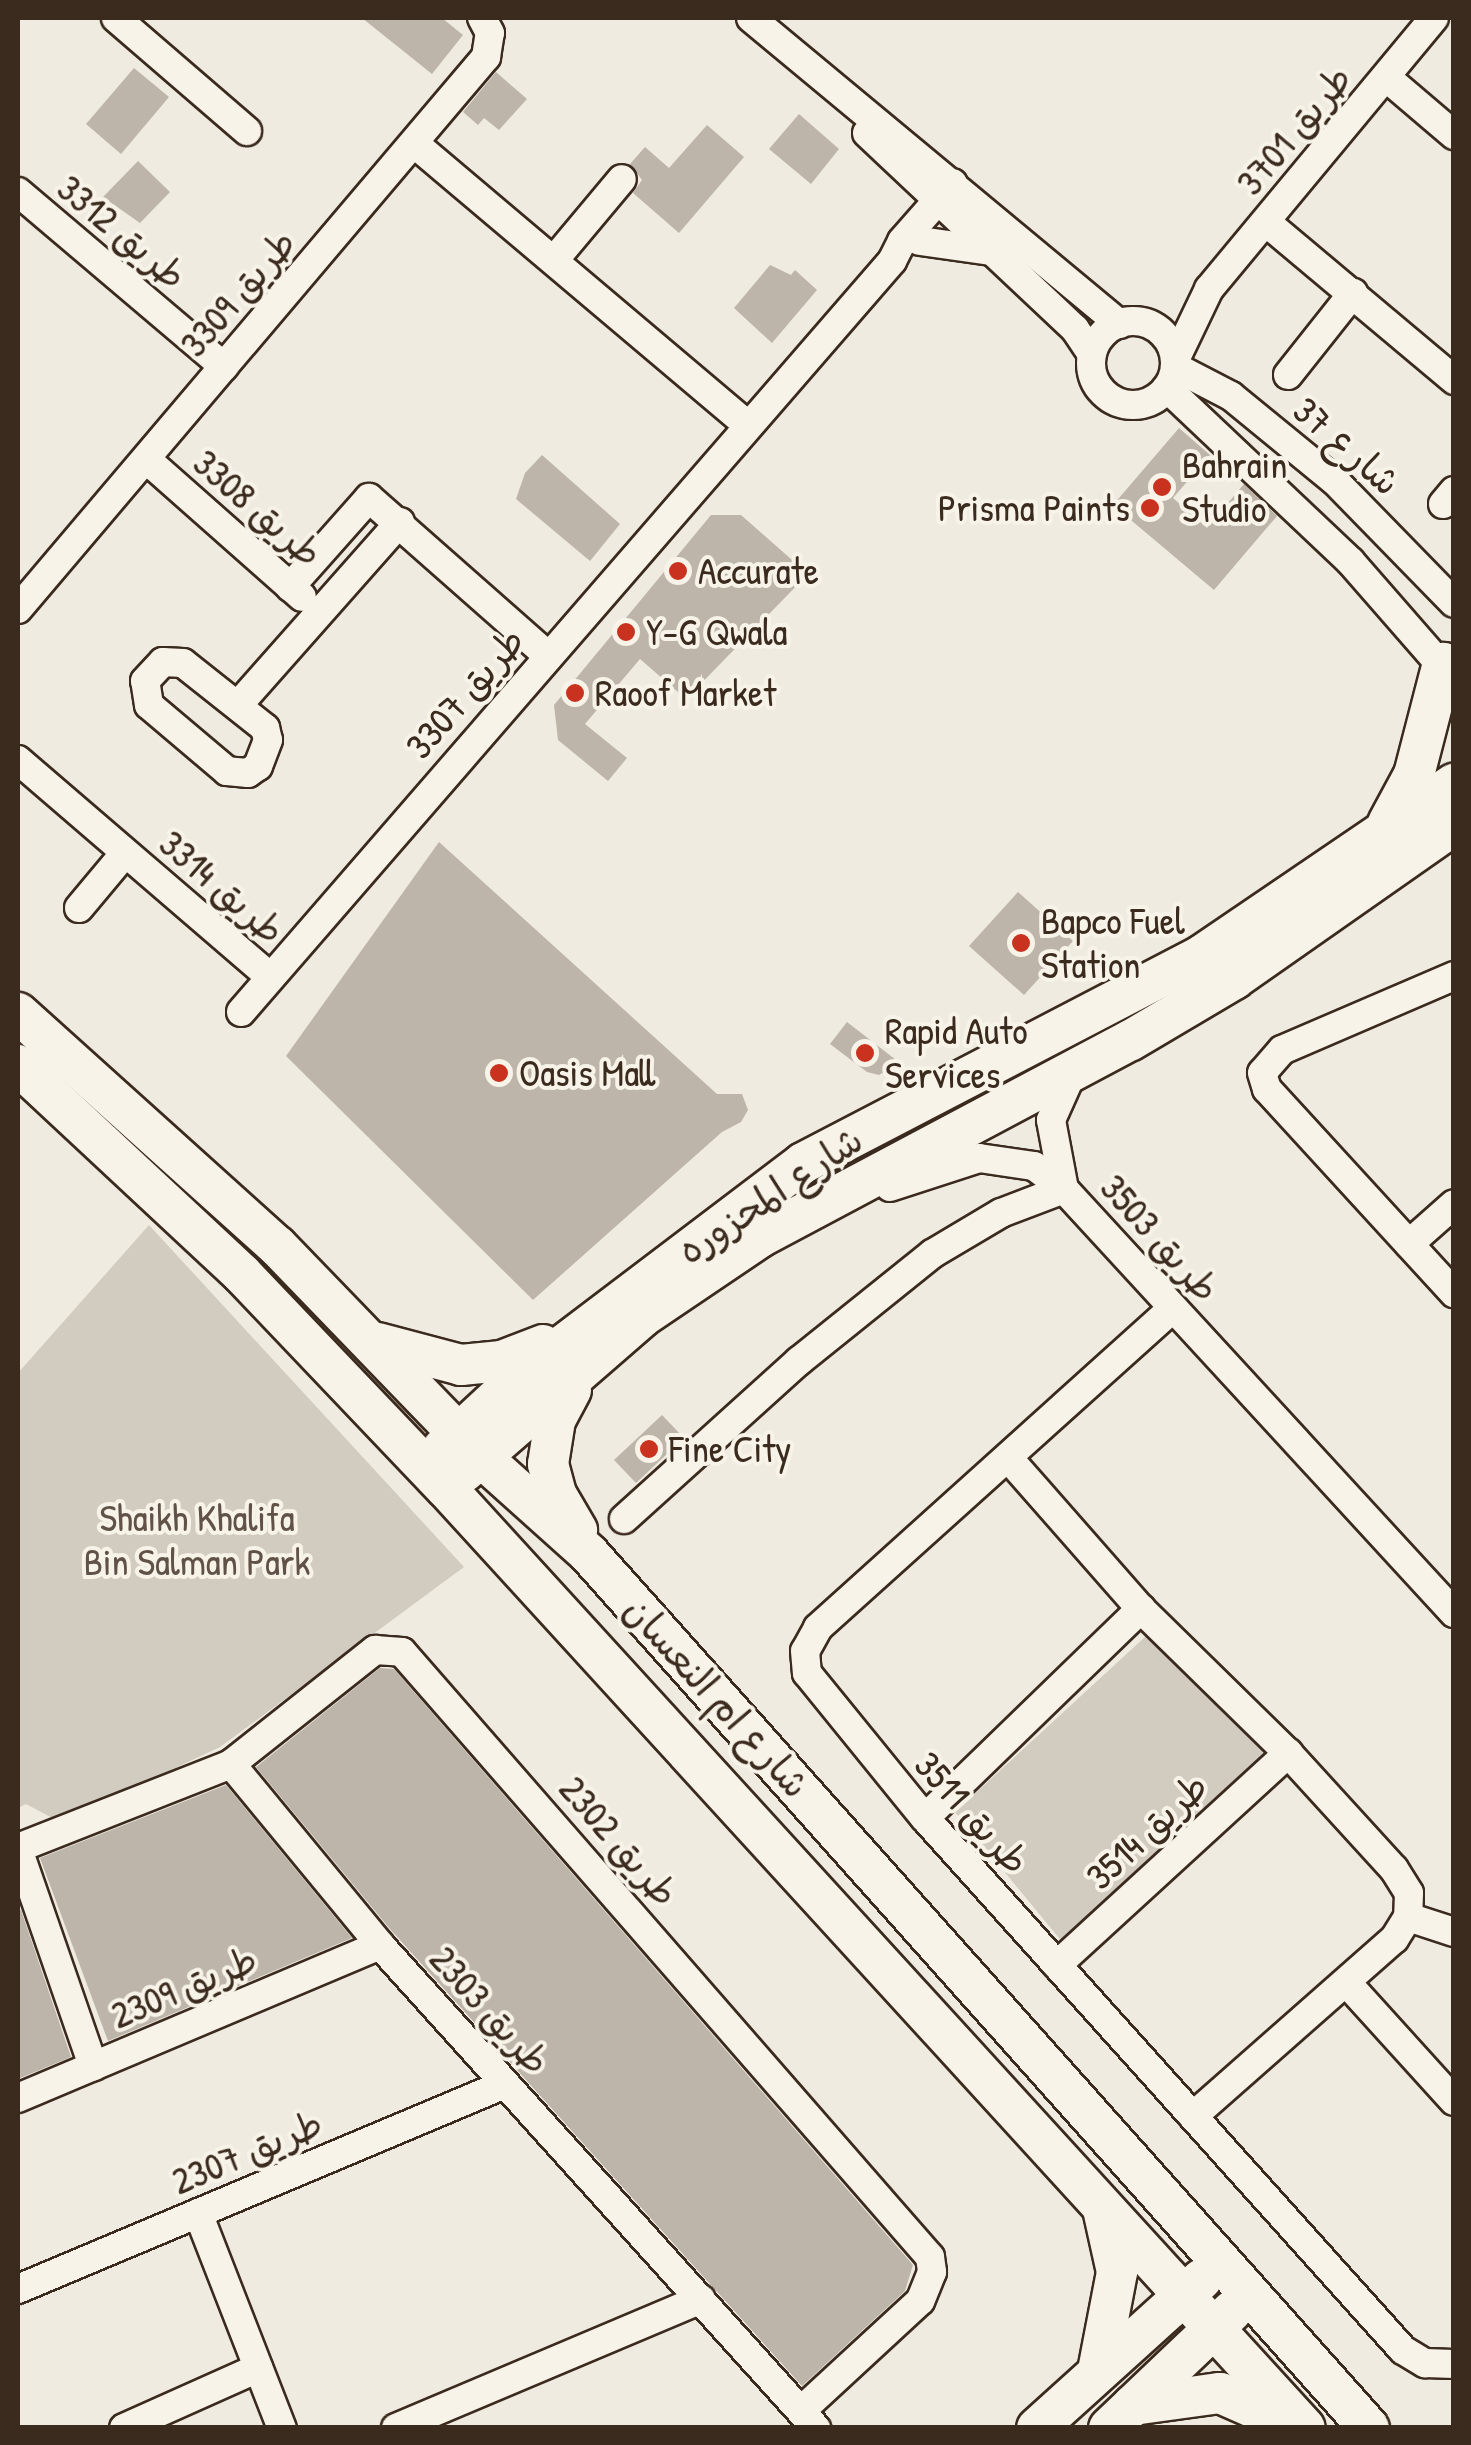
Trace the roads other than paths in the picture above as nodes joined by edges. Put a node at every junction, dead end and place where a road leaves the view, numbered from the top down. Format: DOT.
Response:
graph roads {
  1 [pos="116,18"];
  2 [pos="482,18"];
  3 [pos="751,18"];
  4 [pos="1434,18"];
  5 [pos="1387,78"];
  6 [pos="248,131"];
  7 [pos="1454,136"];
  8 [pos="415,144"];
  9 [pos="622,179"];
  10 [pos="18,192"];
  11 [pos="951,197"];
  12 [pos="1266,222"];
  13 [pos="920,242"];
  14 [pos="992,251"];
  15 [pos="554,259"];
  16 [pos="892,262"];
  17 [pos="1209,290"];
  18 [pos="1354,293"];
  19 [pos="1133,324"];
  20 [pos="1092,354"];
  21 [pos="224,368"];
  22 [pos="1173,371"];
  23 [pos="1288,375"];
  24 [pos="1454,380"];
  25 [pos="748,425"];
  26 [pos="146,459"];
  27 [pos="400,522"];
  28 [pos="290,587"];
  29 [pos="1454,603"];
  30 [pos="18,609"];
  31 [pos="320,613"];
  32 [pos="547,656"];
  33 [pos="1448,671"];
  34 [pos="239,704"];
  35 [pos="18,760"];
  36 [pos="1454,784"];
  37 [pos="1454,825"];
  38 [pos="1385,829"];
  39 [pos="125,853"];
  40 [pos="1454,857"];
  41 [pos="1341,902"];
  42 [pos="79,908"];
  43 [pos="1454,976"];
  44 [pos="270,977"];
  45 [pos="241,1012"];
  46 [pos="18,1013"];
  47 [pos="18,1065"];
  48 [pos="1072,1073"];
  49 [pos="1004,1160"];
  50 [pos="1064,1189"];
  51 [pos="1454,1204"];
  52 [pos="809,1209"];
  53 [pos="1001,1214"];
  54 [pos="1408,1244"];
  55 [pos="1454,1294"];
  56 [pos="1172,1308"];
  57 [pos="588,1326"];
  58 [pos="371,1340"];
  59 [pos="580,1373"];
  60 [pos="470,1445"];
  61 [pos="1010,1460"];
  62 [pos="435,1476"];
  63 [pos="624,1519"];
  64 [pos="589,1554"];
  65 [pos="1141,1609"];
  66 [pos="1454,1614"];
  67 [pos="1288,1752"];
  68 [pos="231,1764"];
  69 [pos="925,1818"];
  70 [pos="18,1848"];
  71 [pos="1408,1917"];
  72 [pos="1453,1932"];
  73 [pos="380,1945"];
  74 [pos="1058,1965"];
  75 [pos="1347,1983"];
  76 [pos="93,2066"];
  77 [pos="505,2084"];
  78 [pos="18,2098"];
  79 [pos="1453,2100"];
  80 [pos="1193,2116"];
  81 [pos="1102,2204"];
  82 [pos="198,2213"];
  83 [pos="1220,2262"];
  84 [pos="18,2289"];
  85 [pos="1184,2295"];
  86 [pos="1250,2295"];
  87 [pos="701,2299"];
  88 [pos="1214,2326"];
  89 [pos="1454,2364"];
  90 [pos="258,2368"];
  91 [pos="1098,2371"];
  92 [pos="1121,2416"];
  93 [pos="809,2420"];
  94 [pos="124,2428"];
  95 [pos="282,2428"];
  96 [pos="396,2428"];
  97 [pos="1038,2428"];
  98 [pos="1298,2428"];
  99 [pos="1305,2428"];
  100 [pos="1369,2428"];
  1 -- 6 [label="street"];
  2 -- 8 [label="street, طريق 3309"];
  3 -- 11 [label="street"];
  4 -- 5 [label="street, طريق 3701"];
  5 -- 7 [label="street"];
  5 -- 12 [label="street, طريق 3701"];
  8 -- 15 [label="street"];
  8 -- 21 [label="street, طريق 3309"];
  9 -- 15 [label="street"];
  10 -- 21 [label="street, طريق 3312"];
  11 -- 13 [label="street, طريق 3307"];
  11 -- 14 [label="street"];
  11 -- 16 [label="street, طريق 3307"];
  11 -- 19 [label="street"];
  12 -- 17 [label="street, طريق 3701"];
  12 -- 18 [label="street"];
  13 -- 14 [label="street"];
  13 -- 16 [label="street, طريق 3307"];
  14 -- 20 [label="street"];
  15 -- 25 [label="street"];
  16 -- 25 [label="street, طريق 3307"];
  17 -- 19 [label="street, طريق 3701"];
  17 -- 22 [label="street, طريق 3701"];
  18 -- 23 [label="street"];
  18 -- 24 [label="street"];
  19 -- 20 [label="street"];
  19 -- 22 [label="street"];
  20 -- 22 [label="street"];
  21 -- 26 [label="street, طريق 3309"];
  22 -- 29 [label="street, شارع 37"];
  22 -- 33 [label="street"];
  25 -- 32 [label="street, طريق 3307"];
  26 -- 28 [label="street, طريق 3308"];
  26 -- 30 [label="street, طريق 3309"];
  27 -- 28 [label="street"];
  27 -- 31 [label="street, طريق 3308"];
  27 -- 32 [label="street"];
  28 -- 31 [label="street, طريق 3308"];
  31 -- 34 [label="street, طريق 3308"];
  32 -- 44 [label="street, طريق 3307"];
  33 -- 38 [label="main road"];
  34 -- 34 [label="street"];
  35 -- 39 [label="street, طريق 3314"];
  36 -- 38 [label="main road, شارع المحزوره"];
  37 -- 41 [label="main road, شارع المحزوره"];
  38 -- 57 [label="main road, شارع المحزوره"];
  39 -- 42 [label="street, طريق 3314"];
  39 -- 44 [label="street, طريق 3314"];
  40 -- 41 [label="main road"];
  41 -- 48 [label="main road, شارع المحزوره"];
  43 -- 54 [label="street"];
  44 -- 45 [label="street, طريق 3307"];
  46 -- 58 [label="main road, شارع ام النعسان"];
  47 -- 62 [label="main road, شارع ام النعسان"];
  48 -- 50 [label="street"];
  48 -- 52 [label="main road, شارع المحزوره"];
  49 -- 50 [label="street"];
  49 -- 52 [label="street"];
  49 -- 53 [label="street"];
  50 -- 53 [label="street, طريق 3503"];
  50 -- 56 [label="street, طريق 3503"];
  51 -- 54 [label="street"];
  52 -- 59 [label="main road, شارع المحزوره"];
  53 -- 63 [label="street, طريق 3503"];
  54 -- 55 [label="street"];
  56 -- 61 [label="street, طريق 3511"];
  56 -- 66 [label="street, طريق 3503"];
  57 -- 58 [label="main road"];
  57 -- 60 [label="main road, شارع المحزوره"];
  58 -- 60 [label="main road, شارع ام النعسان"];
  59 -- 60 [label="main road, شارع المحزوره"];
  59 -- 64 [label="main road"];
  60 -- 62 [label="main road, شارع المحزوره"];
  60 -- 64 [label="main road, شارع ام النعسان"];
  61 -- 65 [label="street"];
  61 -- 69 [label="street, طريق 3511"];
  62 -- 81 [label="main road, شارع ام النعسان"];
  64 -- 83 [label="main road, شارع ام النعسان"];
  65 -- 67 [label="street"];
  65 -- 69 [label="street"];
  67 -- 71 [label="street"];
  67 -- 74 [label="street, طريق 3514"];
  68 -- 70 [label="street, طريق 2302"];
  68 -- 73 [label="street, طريق 2303"];
  68 -- 93 [label="street, طريق 2302"];
  69 -- 74 [label="street, طريق 3511"];
  70 -- 76 [label="street"];
  71 -- 72 [label="street"];
  71 -- 75 [label="street"];
  73 -- 76 [label="street, طريق 2309"];
  73 -- 77 [label="street, طريق 2303"];
  74 -- 80 [label="street, طريق 3511"];
  75 -- 79 [label="street"];
  75 -- 80 [label="street"];
  76 -- 78 [label="street, طريق 2309"];
  77 -- 82 [label="street, طريق 2307"];
  77 -- 87 [label="street, طريق 2303"];
  80 -- 89 [label="street, طريق 3511"];
  81 -- 85 [label="main road, شارع ام النعسان"];
  81 -- 91 [label="main road"];
  82 -- 84 [label="street, طريق 2307"];
  82 -- 90 [label="street"];
  83 -- 85 [label="main road"];
  83 -- 86 [label="main road, شارع ام النعسان"];
  85 -- 88 [label="main road, شارع ام النعسان"];
  85 -- 91 [label="main road"];
  86 -- 88 [label="main road"];
  86 -- 100 [label="main road, شارع ام النعسان"];
  87 -- 93 [label="street, طريق 2303"];
  87 -- 96 [label="street"];
  88 -- 92 [label="main road"];
  88 -- 99 [label="main road, شارع ام النعسان"];
  90 -- 94 [label="street"];
  90 -- 95 [label="street"];
  91 -- 97 [label="main road"];
  92 -- 98 [label="main road"];
}
